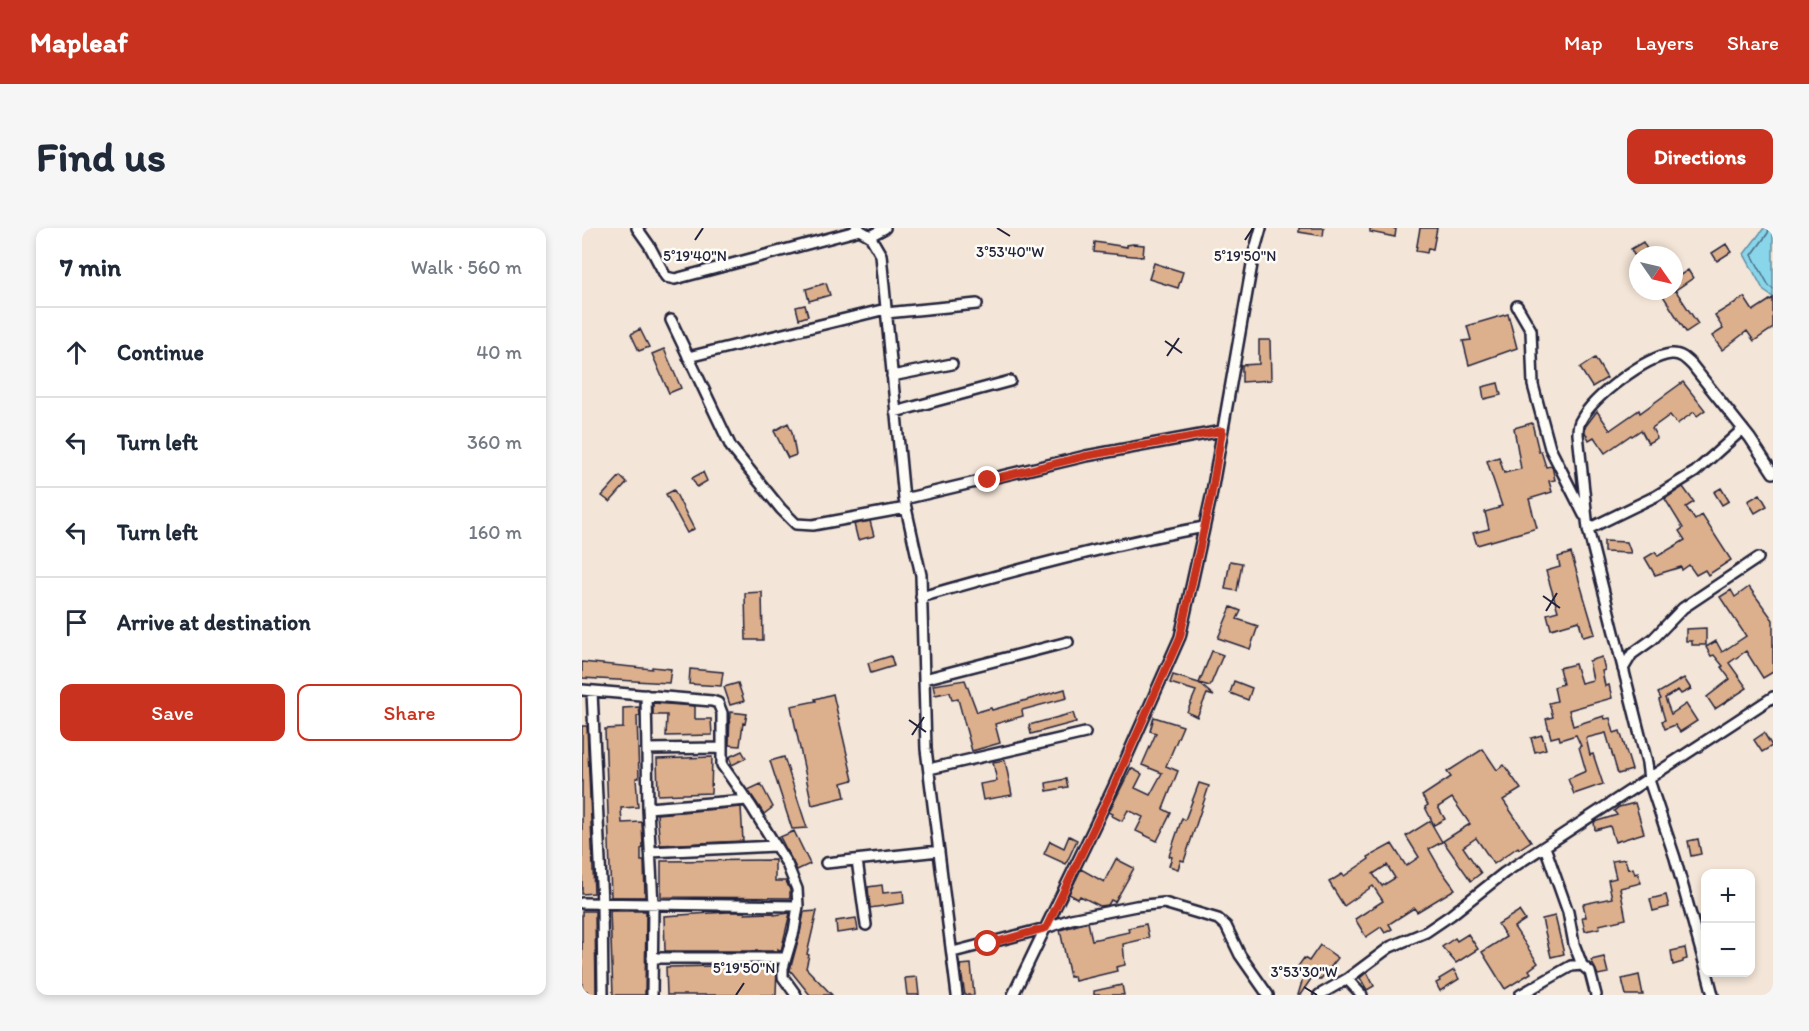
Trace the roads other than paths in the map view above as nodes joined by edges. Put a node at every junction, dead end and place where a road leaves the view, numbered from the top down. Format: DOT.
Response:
graph roads {
  1 [pos="637,228"];
  2 [pos="885,228"];
  3 [pos="1261,228"];
  4 [pos="858,229"];
  5 [pos="870,236"];
  6 [pos="976,304"];
  7 [pos="1517,306"];
  8 [pos="886,311"];
  9 [pos="671,320"];
  10 [pos="688,357"];
  11 [pos="952,364"];
  12 [pos="892,376"];
  13 [pos="1010,381"];
  14 [pos="895,412"];
  15 [pos="1743,429"];
  16 [pos="1222,431"];
  17 [pos="1773,473"];
  18 [pos="905,504"];
  19 [pos="1588,525"];
  20 [pos="1204,527"];
  21 [pos="1758,558"];
  22 [pos="921,597"];
  23 [pos="1068,642"];
  24 [pos="1623,669"];
  25 [pos="924,679"];
  26 [pos="587,691"];
  27 [pos="646,695"];
  28 [pos="1773,697"];
  29 [pos="1085,733"];
  30 [pos="720,748"];
  31 [pos="647,749"];
  32 [pos="929,769"];
  33 [pos="1649,780"];
  34 [pos="747,800"];
  35 [pos="648,808"];
  36 [pos="776,846"];
  37 [pos="1545,847"];
  38 [pos="939,851"];
  39 [pos="650,852"];
  40 [pos="857,860"];
  41 [pos="826,862"];
  42 [pos="582,903"];
  43 [pos="602,903"];
  44 [pos="653,905"];
  45 [pos="798,906"];
  46 [pos="866,925"];
  47 [pos="1046,928"];
  48 [pos="953,952"];
  49 [pos="1701,952"];
  50 [pos="652,958"];
  51 [pos="786,958"];
  52 [pos="1581,965"];
  53 [pos="1708,977"];
  54 [pos="1347,980"];
  55 [pos="603,995"];
  56 [pos="652,995"];
  57 [pos="796,995"];
  58 [pos="957,995"];
  59 [pos="1013,995"];
  60 [pos="1269,995"];
  61 [pos="1319,995"];
  62 [pos="1362,995"];
  63 [pos="1520,995"];
  64 [pos="1596,995"];
  65 [pos="1713,995"];
  1 -- 4 [label="street"];
  2 -- 5 [label="street"];
  3 -- 16 [label="street"];
  4 -- 5 [label="street"];
  5 -- 8 [label="street"];
  6 -- 8 [label="street"];
  7 -- 19 [label="street"];
  8 -- 10 [label="street"];
  8 -- 12 [label="street"];
  9 -- 10 [label="street"];
  10 -- 18 [label="street"];
  11 -- 12 [label="street"];
  12 -- 14 [label="street"];
  13 -- 14 [label="street"];
  14 -- 18 [label="street"];
  15 -- 17 [label="street"];
  15 -- 19 [label="street"];
  15 -- 19 [label="street"];
  16 -- 18 [label="street"];
  16 -- 20 [label="street"];
  18 -- 22 [label="street"];
  19 -- 24 [label="street"];
  20 -- 22 [label="street"];
  20 -- 47 [label="street"];
  21 -- 24 [label="street"];
  22 -- 25 [label="street"];
  23 -- 25 [label="street"];
  24 -- 33 [label="street"];
  25 -- 32 [label="street"];
  26 -- 27 [label="street"];
  26 -- 43 [label="street"];
  27 -- 30 [label="street"];
  27 -- 31 [label="street"];
  28 -- 33 [label="street"];
  29 -- 32 [label="street"];
  30 -- 31 [label="street"];
  30 -- 34 [label="street"];
  31 -- 35 [label="street"];
  32 -- 38 [label="street"];
  33 -- 37 [label="street"];
  33 -- 49 [label="street"];
  34 -- 35 [label="street"];
  34 -- 36 [label="street"];
  35 -- 39 [label="street"];
  36 -- 39 [label="street"];
  36 -- 45 [label="street"];
  37 -- 52 [label="street"];
  37 -- 54 [label="street"];
  38 -- 40 [label="street"];
  38 -- 48 [label="street"];
  39 -- 44 [label="street"];
  40 -- 41 [label="street"];
  40 -- 46 [label="street"];
  42 -- 43 [label="street"];
  43 -- 44 [label="street"];
  43 -- 55 [label="street"];
  44 -- 45 [label="street"];
  44 -- 50 [label="street"];
  45 -- 51 [label="street"];
  47 -- 48 [label="street"];
  47 -- 59 [label="street"];
  47 -- 60 [label="street"];
  48 -- 58 [label="street"];
  50 -- 51 [label="street"];
  50 -- 56 [label="street"];
  51 -- 57 [label="street"];
  52 -- 63 [label="street"];
  52 -- 64 [label="street"];
  53 -- 65 [label="street"];
  54 -- 61 [label="street"];
  54 -- 62 [label="street"];
}
